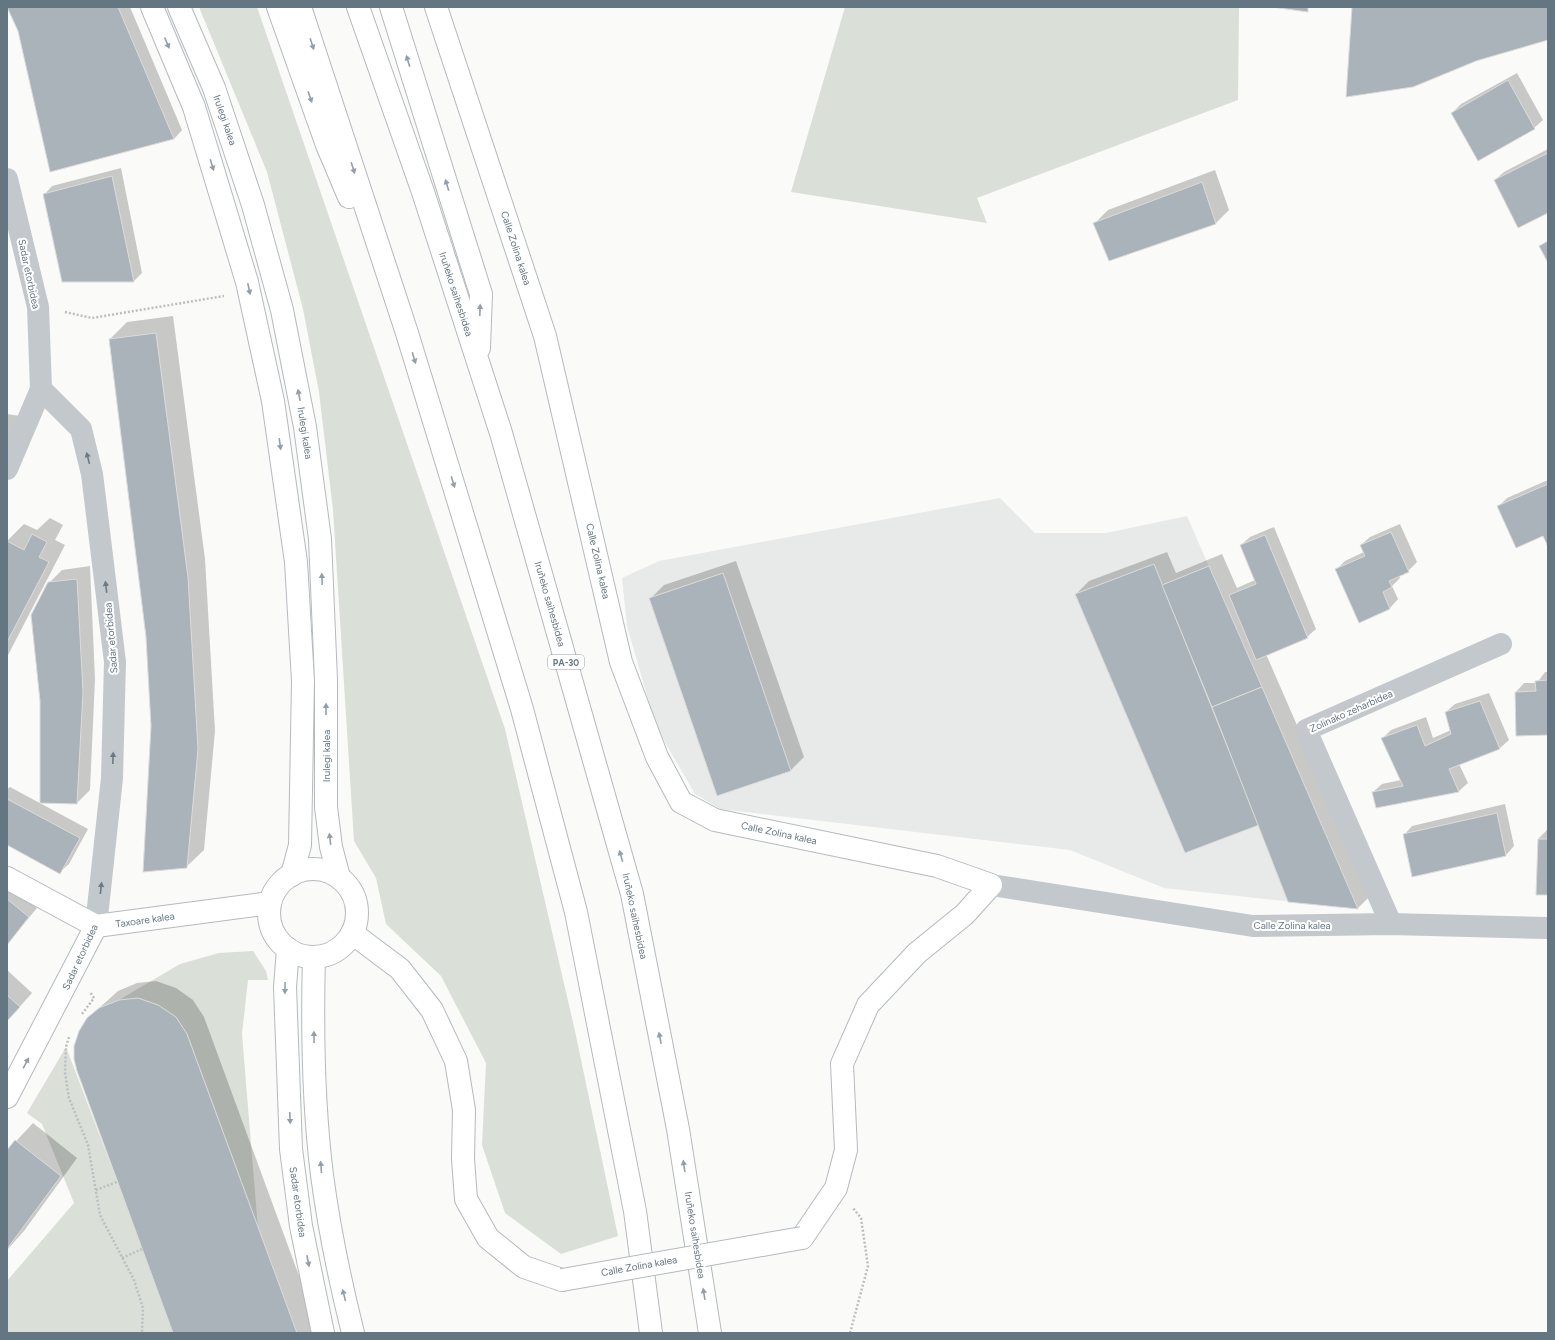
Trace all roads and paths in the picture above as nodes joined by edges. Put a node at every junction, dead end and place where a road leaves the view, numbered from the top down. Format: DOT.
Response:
graph roads {
  1 [pos="152,7"];
  2 [pos="179,7"];
  3 [pos="278,7"];
  4 [pos="300,7"];
  5 [pos="358,7"];
  6 [pos="391,7"];
  7 [pos="436,7"];
  8 [pos="7,179"];
  9 [pos="249,291"];
  10 [pos="38,307"];
  11 [pos="407,333"];
  12 [pos="478,363"];
  13 [pos="41,389"];
  14 [pos="7,469"];
  15 [pos="1501,644"];
  16 [pos="292,875"];
  17 [pos="338,877"];
  18 [pos="7,878"];
  19 [pos="991,885"];
  20 [pos="270,904"];
  21 [pos="1391,924"];
  22 [pos="96,926"];
  23 [pos="1548,928"];
  24 [pos="352,933"];
  25 [pos="288,949"];
  26 [pos="314,957"];
  27 [pos="75,970"];
  28 [pos="78,1018"];
  29 [pos="70,1035"];
  30 [pos="9,1087"];
  31 [pos="117,1182"];
  32 [pos="836,1188"];
  33 [pos="96,1190"];
  34 [pos="142,1250"];
  35 [pos="122,1258"];
  36 [pos="142,1333"];
  37 [pos="323,1333"];
  38 [pos="353,1333"];
  39 [pos="651,1333"];
  40 [pos="710,1333"];
  41 [pos="850,1333"];
  1 -- 9 [label="main road, one-way"];
  17 -- 2 [label="main road, Irulegi kalea, one-way"];
  3 -- 11 [label="main road, one-way"];
  4 -- 11 [label="main road, one-way"];
  5 -- 12 [label="main road, Iruñeko saihesbidea / PA-30"];
  12 -- 6 [label="main road, one-way"];
  7 -- 19 [label="main road, Calle Zolina kalea"];
  8 -- 10 [label="street, Sadar etorbidea"];
  9 -- 10 [label="path"];
  9 -- 16 [label="main road, one-way"];
  10 -- 13 [label="street, Sadar etorbidea"];
  11 -- 39 [label="main road, one-way"];
  40 -- 12 [label="main road, Iruñeko saihesbidea / PA-30, one-way"];
  13 -- 14 [label="street"];
  22 -- 13 [label="street, Sadar etorbidea, one-way"];
  15 -- 21 [label="street, Zolinako zeharbidea"];
  16 -- 17 [label="main road"];
  16 -- 20 [label="main road"];
  17 -- 24 [label="main road"];
  18 -- 22 [label="main road"];
  19 -- 21 [label="street, Calle Zolina kalea"];
  19 -- 32 [label="main road, Calle Zolina kalea"];
  20 -- 22 [label="main road, Taxoare kalea"];
  20 -- 25 [label="main road"];
  21 -- 23 [label="street, Calle Zolina kalea"];
  22 -- 27 [label="main road, Sadar etorbidea"];
  24 -- 26 [label="main road"];
  24 -- 32 [label="main road, Calle Zolina kalea, bridge"];
  25 -- 26 [label="main road"];
  25 -- 37 [label="main road, Sadar etorbidea, one-way"];
  38 -- 26 [label="main road, one-way"];
  27 -- 28 [label="path"];
  30 -- 27 [label="main road, Sadar etorbidea, one-way"];
  29 -- 33 [label="path"];
  31 -- 33 [label="path"];
  32 -- 41 [label="path"];
  33 -- 35 [label="path"];
  34 -- 35 [label="path"];
  35 -- 36 [label="path"];
}
